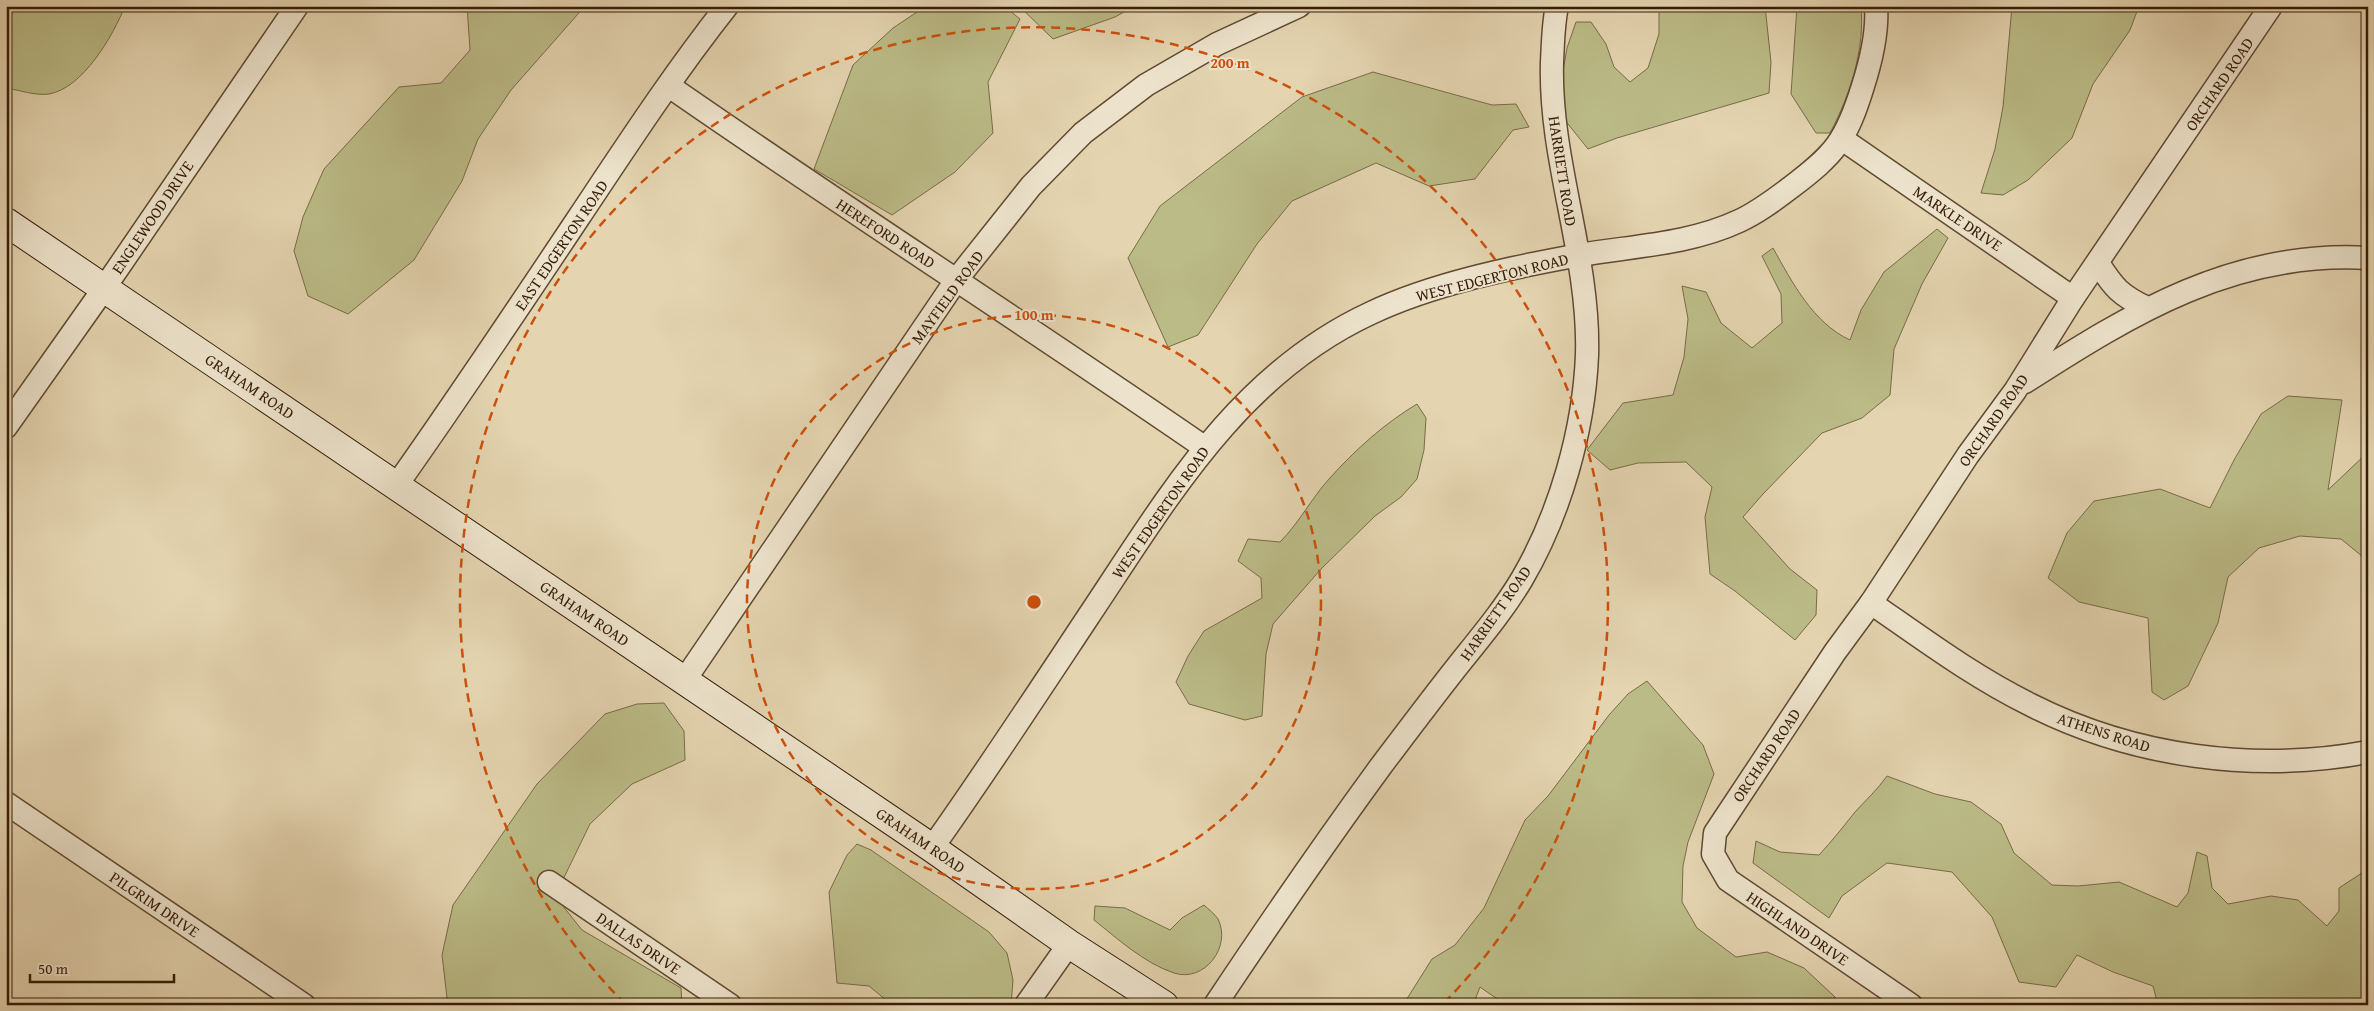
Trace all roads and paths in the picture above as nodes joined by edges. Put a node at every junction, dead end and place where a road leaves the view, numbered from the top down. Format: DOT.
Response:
graph roads {
  1 [pos="297,6"];
  2 [pos="727,6"];
  3 [pos="1299,6"];
  4 [pos="1558,6"];
  5 [pos="1876,6"];
  6 [pos="2271,6"];
  7 [pos="669,86"];
  8 [pos="1842,140"];
  9 [pos="6,222"];
  10 [pos="1578,255"];
  11 [pos="2368,258"];
  12 [pos="2098,264"];
  13 [pos="957,279"];
  14 [pos="105,287"];
  15 [pos="2073,298"];
  16 [pos="2147,308"];
  17 [pos="2019,386"];
  18 [pos="6,427"];
  19 [pos="1204,447"];
  20 [pos="396,486"];
  21 [pos="1872,602"];
  22 [pos="684,681"];
  23 [pos="2368,752"];
  24 [pos="6,803"];
  25 [pos="1715,832"];
  26 [pos="932,848"];
  27 [pos="549,882"];
  28 [pos="1069,944"];
  29 [pos="304,1005"];
  30 [pos="730,1005"];
  31 [pos="1026,1005"];
  32 [pos="1164,1005"];
  33 [pos="1215,1005"];
  34 [pos="1911,1005"];
  1 -- 14 [label="street, ENGLEWOOD DRIVE"];
  2 -- 7 [label="street, EAST EDGERTON ROAD"];
  3 -- 13 [label="street, MAYFIELD ROAD"];
  4 -- 10 [label="street, HARRIETT ROAD"];
  5 -- 8 [label="street, WEST EDGERTON ROAD"];
  6 -- 12 [label="street, ORCHARD ROAD"];
  7 -- 13 [label="street, HEREFORD ROAD"];
  7 -- 20 [label="street, EAST EDGERTON ROAD"];
  8 -- 10 [label="street, WEST EDGERTON ROAD"];
  8 -- 15 [label="street, MARKLE DRIVE"];
  9 -- 14 [label="main road, GRAHAM ROAD"];
  10 -- 19 [label="street, WEST EDGERTON ROAD"];
  10 -- 33 [label="street, HARRIETT ROAD"];
  11 -- 16 [label="street"];
  12 -- 15 [label="street, ORCHARD ROAD"];
  12 -- 16 [label="street"];
  13 -- 19 [label="street, HEREFORD ROAD"];
  13 -- 22 [label="street, MAYFIELD ROAD"];
  14 -- 18 [label="street, ENGLEWOOD DRIVE"];
  14 -- 20 [label="main road, GRAHAM ROAD"];
  15 -- 17 [label="street, ORCHARD ROAD"];
  16 -- 17 [label="street"];
  17 -- 21 [label="street, ORCHARD ROAD"];
  19 -- 26 [label="street, WEST EDGERTON ROAD"];
  20 -- 22 [label="main road, GRAHAM ROAD"];
  21 -- 23 [label="street, ATHENS ROAD"];
  21 -- 25 [label="street, ORCHARD ROAD"];
  22 -- 26 [label="main road, GRAHAM ROAD"];
  24 -- 29 [label="street, PILGRIM DRIVE"];
  25 -- 34 [label="street, HIGHLAND DRIVE"];
  26 -- 28 [label="main road, GRAHAM ROAD"];
  27 -- 30 [label="street, DALLAS DRIVE"];
  28 -- 31 [label="street"];
  28 -- 32 [label="main road, GRAHAM ROAD"];
}
